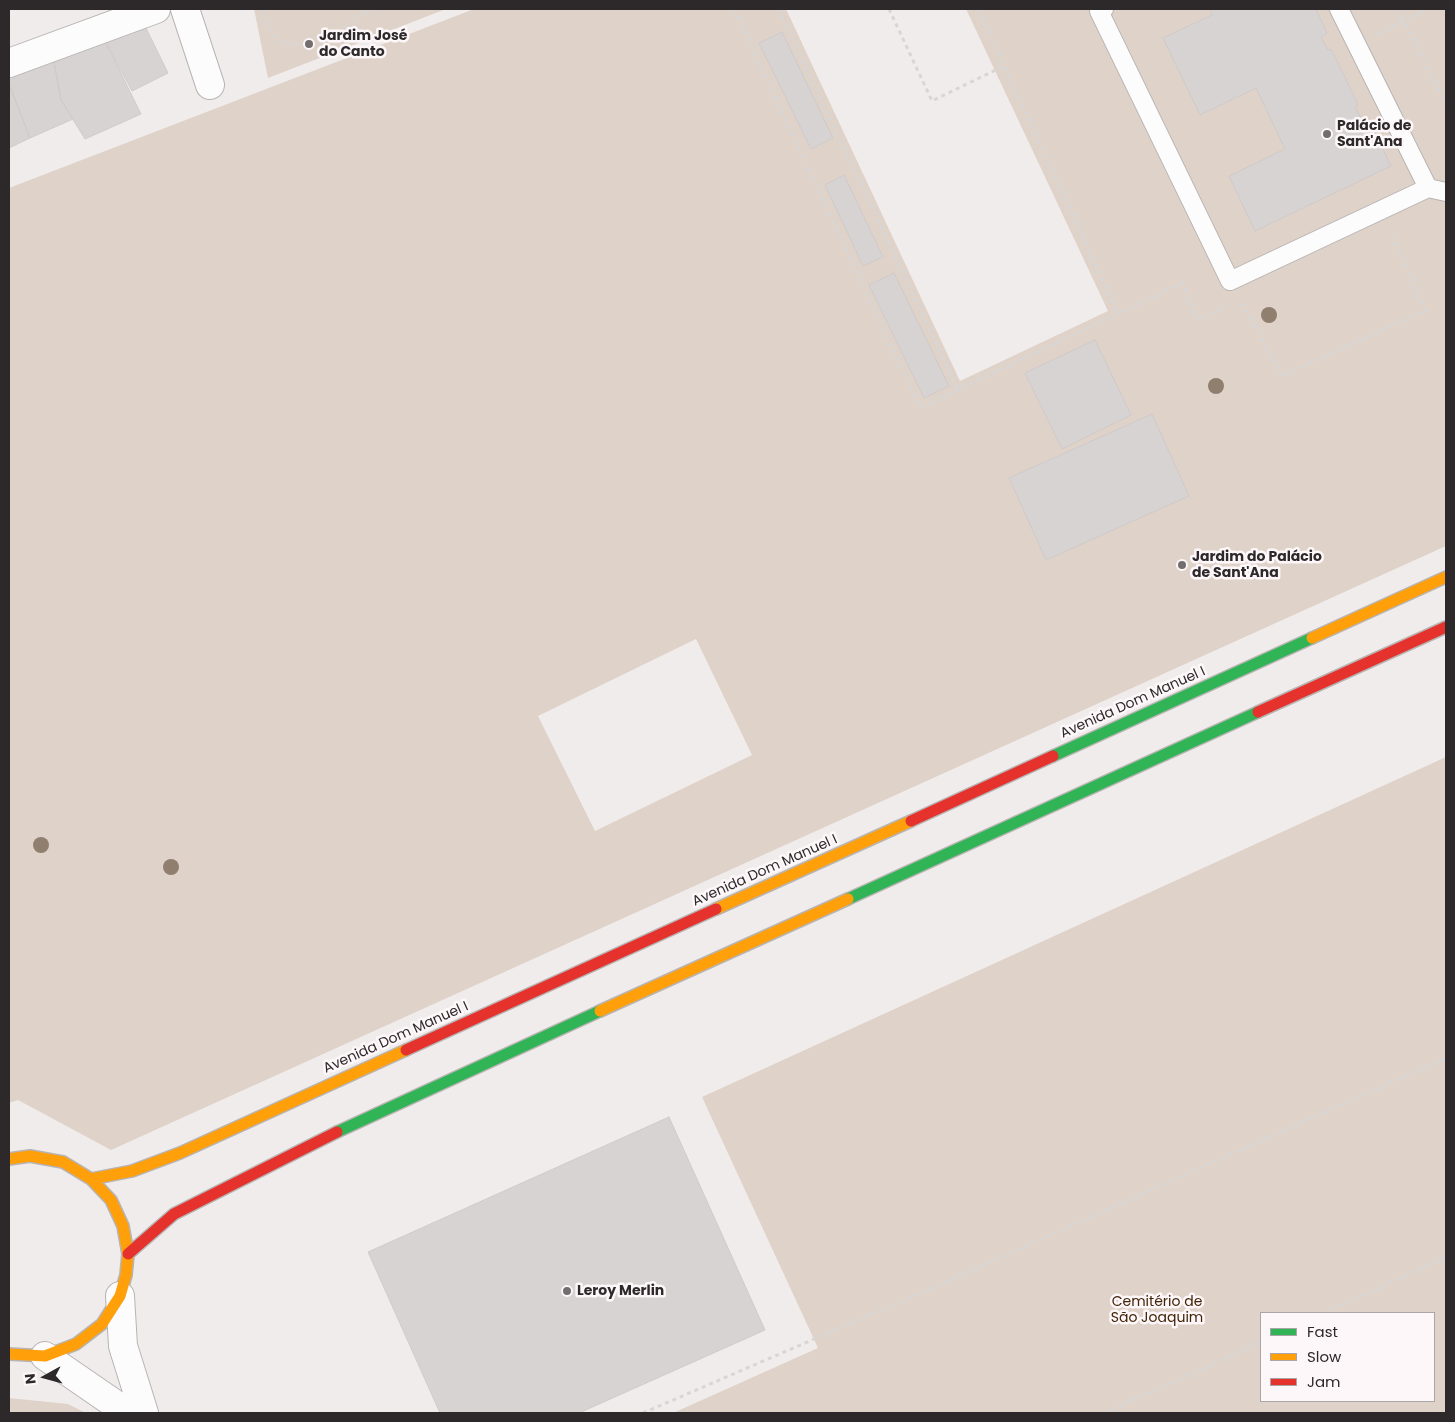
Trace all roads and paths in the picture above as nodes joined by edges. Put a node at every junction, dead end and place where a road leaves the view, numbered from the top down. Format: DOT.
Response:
graph roads {
  1 [pos="156,9"];
  2 [pos="185,9"];
  3 [pos="268,9"];
  4 [pos="378,9"];
  5 [pos="734,9"];
  6 [pos="778,9"];
  7 [pos="889,9"];
  8 [pos="978,9"];
  9 [pos="1104,9"];
  10 [pos="1339,9"];
  11 [pos="1398,9"];
  12 [pos="1428,9"];
  13 [pos="1405,22"];
  14 [pos="9,63"];
  15 [pos="1004,66"];
  16 [pos="210,85"];
  17 [pos="1446,104"];
  18 [pos="1428,188"];
  19 [pos="1446,192"];
  20 [pos="1381,210"];
  21 [pos="1230,281"];
  22 [pos="1119,315"];
  23 [pos="958,390"];
  24 [pos="1446,577"];
  25 [pos="1446,627"];
  26 [pos="1446,1058"];
  27 [pos="9,1159"];
  28 [pos="92,1179"];
  29 [pos="128,1254"];
  30 [pos="1446,1257"];
  31 [pos="120,1296"];
  32 [pos="1326,1312"];
  33 [pos="1260,1342"];
  34 [pos="9,1354"];
  35 [pos="45,1356"];
  36 [pos="128,1413"];
  37 [pos="144,1413"];
  38 [pos="643,1413"];
  39 [pos="1104,1413"];
  1 -- 14 [label="street"];
  2 -- 16 [label="street"];
  3 -- 4 [label="path"];
  5 -- 23 [label="path"];
  6 -- 23 [label="path"];
  7 -- 15 [label="path"];
  8 -- 15 [label="path"];
  9 -- 21 [label="lane"];
  10 -- 18 [label="lane"];
  11 -- 13 [label="path"];
  12 -- 13 [label="path"];
  13 -- 17 [label="path"];
  15 -- 22 [label="path"];
  18 -- 19 [label="lane"];
  18 -- 20 [label="lane"];
  20 -- 21 [label="lane"];
  20 -- 21 [label="path"];
  21 -- 22 [label="path"];
  22 -- 23 [label="path"];
  24 -- 28 [label="main road, Avenida Dom Manuel I"];
  25 -- 29 [label="main road"];
  26 -- 38 [label="path"];
  27 -- 28 [label="main road"];
  28 -- 29 [label="main road"];
  29 -- 31 [label="main road"];
  30 -- 32 [label="path"];
  31 -- 35 [label="main road"];
  31 -- 37 [label="street"];
  33 -- 39 [label="path"];
  34 -- 35 [label="main road"];
  35 -- 36 [label="street"];
}
